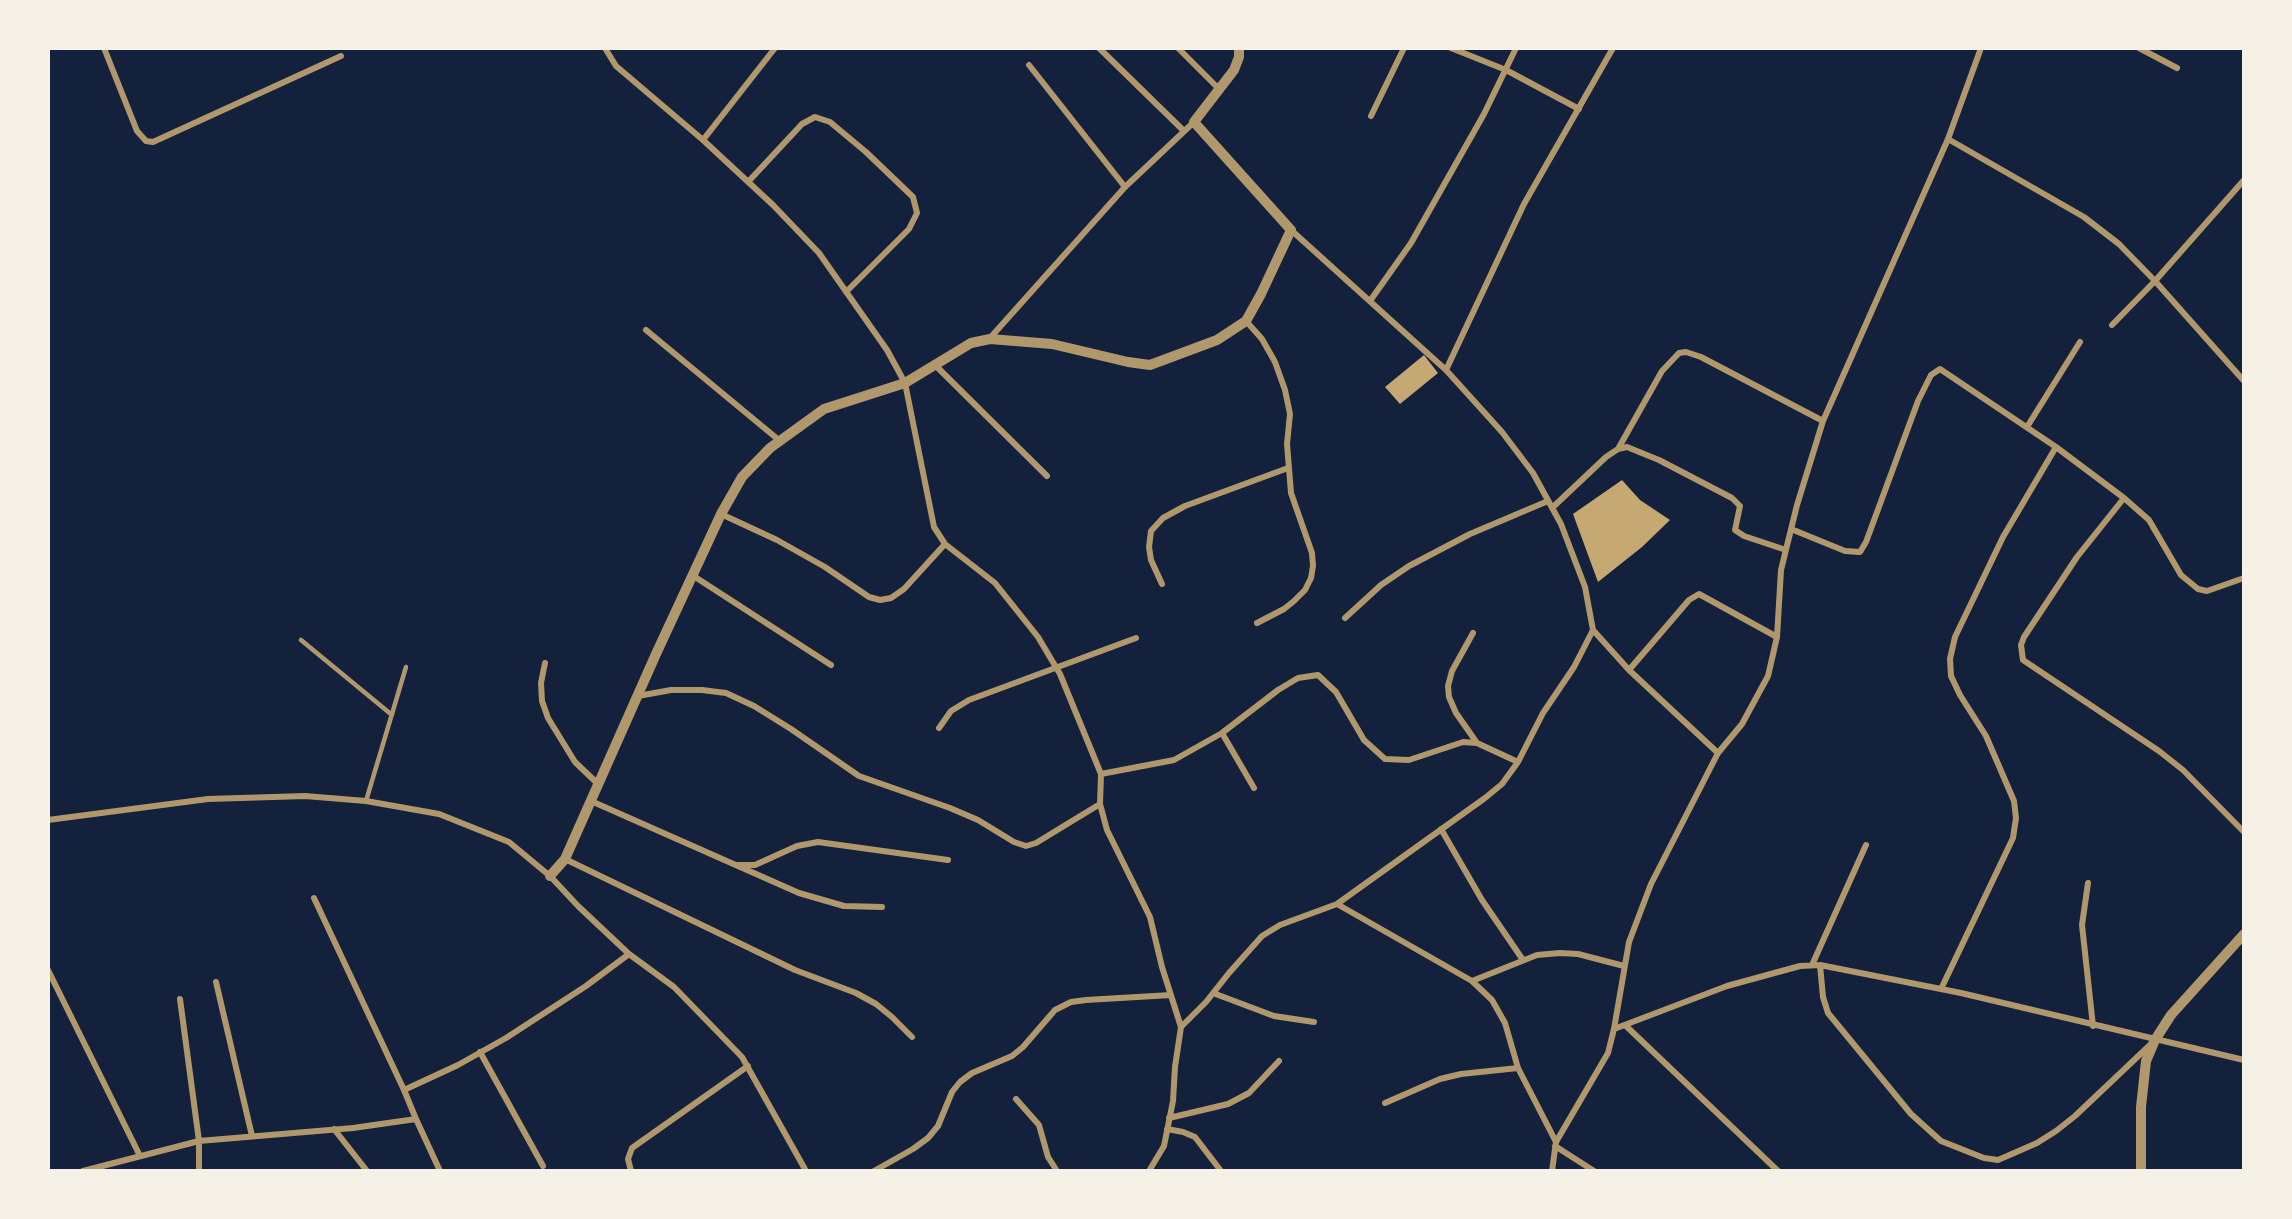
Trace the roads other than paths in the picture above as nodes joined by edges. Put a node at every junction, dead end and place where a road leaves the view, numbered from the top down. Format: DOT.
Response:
graph roads {
  1 [pos="104,48"];
  2 [pos="605,48"];
  3 [pos="775,48"];
  4 [pos="1099,48"];
  5 [pos="1178,48"];
  6 [pos="1239,48"];
  7 [pos="1404,48"];
  8 [pos="1451,48"];
  9 [pos="1516,48"];
  10 [pos="1613,48"];
  11 [pos="1981,48"];
  12 [pos="2139,48"];
  13 [pos="341,56"];
  14 [pos="1029,65"];
  15 [pos="2177,68"];
  16 [pos="1506,70"];
  17 [pos="1220,90"];
  18 [pos="1579,108"];
  19 [pos="1371,116"];
  20 [pos="1194,122"];
  21 [pos="1184,131"];
  22 [pos="1948,139"];
  23 [pos="703,140"];
  24 [pos="2244,180"];
  25 [pos="748,182"];
  26 [pos="1125,187"];
  27 [pos="1291,230"];
  28 [pos="2155,281"];
  29 [pos="846,292"];
  30 [pos="1370,301"];
  31 [pos="1246,321"];
  32 [pos="2112,325"];
  33 [pos="646,330"];
  34 [pos="990,339"];
  35 [pos="2080,342"];
  36 [pos="934,364"];
  37 [pos="1446,370"];
  38 [pos="2244,381"];
  39 [pos="905,383"];
  40 [pos="1823,422"];
  41 [pos="2027,427"];
  42 [pos="780,441"];
  43 [pos="2056,447"];
  44 [pos="1618,448"];
  45 [pos="1288,468"];
  46 [pos="1047,476"];
  47 [pos="2124,498"];
  48 [pos="1548,501"];
  49 [pos="1552,508"];
  50 [pos="721,514"];
  51 [pos="1791,529"];
  52 [pos="945,544"];
  53 [pos="1786,550"];
  54 [pos="692,575"];
  55 [pos="2244,578"];
  56 [pos="1162,584"];
  57 [pos="1345,618"];
  58 [pos="1257,623"];
  59 [pos="1593,630"];
  60 [pos="1473,633"];
  61 [pos="1777,637"];
  62 [pos="1136,638"];
  63 [pos="301,640"];
  64 [pos="545,663"];
  65 [pos="831,665"];
  66 [pos="406,667"];
  67 [pos="1056,667"];
  68 [pos="1629,670"];
  69 [pos="638,696"];
  70 [pos="392,715"];
  71 [pos="939,728"];
  72 [pos="1222,733"];
  73 [pos="1477,743"];
  74 [pos="1718,753"];
  75 [pos="1518,762"];
  76 [pos="1101,774"];
  77 [pos="598,784"];
  78 [pos="1254,788"];
  79 [pos="366,801"];
  80 [pos="591,801"];
  81 [pos="1100,804"];
  82 [pos="48,820"];
  83 [pos="1441,829"];
  84 [pos="2244,832"];
  85 [pos="1866,845"];
  86 [pos="566,859"];
  87 [pos="948,860"];
  88 [pos="735,865"];
  89 [pos="550,876"];
  90 [pos="2088,883"];
  91 [pos="315,898"];
  92 [pos="1337,904"];
  93 [pos="882,907"];
  94 [pos="2244,934"];
  95 [pos="629,954"];
  96 [pos="1523,960"];
  97 [pos="1812,965"];
  98 [pos="1820,965"];
  99 [pos="1624,966"];
  100 [pos="48,970"];
  101 [pos="1472,981"];
  102 [pos="216,982"];
  103 [pos="1941,989"];
  104 [pos="1213,993"];
  105 [pos="1171,995"];
  106 [pos="180,999"];
  107 [pos="1314,1022"];
  108 [pos="1624,1025"];
  109 [pos="2093,1026"];
  110 [pos="1181,1027"];
  111 [pos="1614,1029"];
  112 [pos="912,1037"];
  113 [pos="2156,1040"];
  114 [pos="480,1052"];
  115 [pos="2244,1060"];
  116 [pos="1279,1061"];
  117 [pos="748,1066"];
  118 [pos="1518,1068"];
  119 [pos="404,1090"];
  120 [pos="1016,1099"];
  121 [pos="1385,1103"];
  122 [pos="1170,1118"];
  123 [pos="416,1119"];
  124 [pos="334,1129"];
  125 [pos="1167,1129"];
  126 [pos="252,1136"];
  127 [pos="199,1141"];
  128 [pos="1556,1144"];
  129 [pos="140,1156"];
  130 [pos="543,1166"];
  131 [pos="86,1171"];
  132 [pos="199,1171"];
  133 [pos="367,1171"];
  134 [pos="440,1171"];
  135 [pos="631,1171"];
  136 [pos="807,1171"];
  137 [pos="874,1171"];
  138 [pos="1057,1171"];
  139 [pos="1149,1171"];
  140 [pos="1221,1171"];
  141 [pos="1551,1171"];
  142 [pos="1594,1171"];
  143 [pos="1778,1171"];
  144 [pos="2141,1171"];
  1 -- 13 [label="street"];
  2 -- 23 [label="street"];
  3 -- 23 [label="street"];
  4 -- 21 [label="street"];
  5 -- 17 [label="street"];
  6 -- 17 [label="street"];
  7 -- 19 [label="street"];
  8 -- 16 [label="street"];
  9 -- 16 [label="street"];
  10 -- 18 [label="street"];
  11 -- 22 [label="street"];
  12 -- 15 [label="street"];
  14 -- 26 [label="street"];
  16 -- 18 [label="street"];
  16 -- 30 [label="street"];
  17 -- 20 [label="street"];
  18 -- 37 [label="street"];
  20 -- 21 [label="street"];
  20 -- 27 [label="street"];
  21 -- 26 [label="street"];
  22 -- 28 [label="street"];
  22 -- 40 [label="street"];
  23 -- 25 [label="street"];
  24 -- 28 [label="street"];
  25 -- 29 [label="street"];
  25 -- 29 [label="street"];
  26 -- 34 [label="street"];
  27 -- 30 [label="street"];
  27 -- 31 [label="street"];
  28 -- 32 [label="street"];
  28 -- 38 [label="street"];
  29 -- 39 [label="street"];
  30 -- 37 [label="street"];
  31 -- 34 [label="street"];
  31 -- 45 [label="street"];
  33 -- 42 [label="street"];
  34 -- 36 [label="street"];
  35 -- 41 [label="street"];
  36 -- 39 [label="street"];
  36 -- 46 [label="street"];
  37 -- 48 [label="street"];
  39 -- 42 [label="street"];
  39 -- 52 [label="street"];
  40 -- 44 [label="street"];
  40 -- 51 [label="street"];
  41 -- 43 [label="street"];
  41 -- 51 [label="street"];
  42 -- 50 [label="street"];
  43 -- 47 [label="street"];
  43 -- 103 [label="street"];
  44 -- 49 [label="street"];
  44 -- 53 [label="street"];
  45 -- 56 [label="street"];
  45 -- 58 [label="street"];
  47 -- 55 [label="street"];
  47 -- 84 [label="street"];
  48 -- 49 [label="street"];
  48 -- 57 [label="street"];
  49 -- 59 [label="street"];
  50 -- 52 [label="street"];
  50 -- 54 [label="street"];
  51 -- 53 [label="street"];
  52 -- 67 [label="street"];
  53 -- 61 [label="street"];
  54 -- 65 [label="street"];
  54 -- 69 [label="street"];
  59 -- 68 [label="street"];
  59 -- 75 [label="street"];
  60 -- 73 [label="street"];
  61 -- 68 [label="street"];
  61 -- 74 [label="street"];
  62 -- 67 [label="street"];
  63 -- 70 [label="lane"];
  64 -- 77 [label="street"];
  66 -- 70 [label="lane"];
  67 -- 71 [label="street"];
  67 -- 76 [label="street"];
  68 -- 74 [label="street"];
  69 -- 77 [label="street"];
  69 -- 81 [label="street"];
  70 -- 79 [label="lane"];
  72 -- 73 [label="street"];
  72 -- 76 [label="street"];
  72 -- 78 [label="street"];
  73 -- 75 [label="street"];
  74 -- 99 [label="street"];
  75 -- 83 [label="street"];
  76 -- 81 [label="street"];
  77 -- 80 [label="street"];
  79 -- 82 [label="street"];
  79 -- 89 [label="street"];
  80 -- 86 [label="street"];
  80 -- 88 [label="street"];
  81 -- 105 [label="street"];
  83 -- 92 [label="street"];
  83 -- 96 [label="street"];
  85 -- 97 [label="street"];
  86 -- 89 [label="street"];
  86 -- 112 [label="street"];
  87 -- 88 [label="street"];
  88 -- 93 [label="street"];
  89 -- 95 [label="street"];
  90 -- 109 [label="street"];
  91 -- 119 [label="street"];
  92 -- 101 [label="street"];
  92 -- 104 [label="street"];
  94 -- 113 [label="street"];
  95 -- 114 [label="street"];
  95 -- 117 [label="street"];
  96 -- 99 [label="street"];
  96 -- 101 [label="street"];
  97 -- 98 [label="street"];
  97 -- 108 [label="street"];
  98 -- 103 [label="street"];
  98 -- 113 [label="street"];
  99 -- 111 [label="street"];
  100 -- 129 [label="street"];
  101 -- 118 [label="street"];
  102 -- 126 [label="street"];
  103 -- 109 [label="street"];
  104 -- 107 [label="street"];
  104 -- 110 [label="street"];
  105 -- 110 [label="street"];
  105 -- 137 [label="street"];
  106 -- 127 [label="street"];
  108 -- 111 [label="street"];
  108 -- 143 [label="street"];
  109 -- 113 [label="street"];
  110 -- 122 [label="street"];
  111 -- 128 [label="street"];
  113 -- 115 [label="street"];
  113 -- 144 [label="street"];
  114 -- 119 [label="street"];
  114 -- 130 [label="street"];
  116 -- 122 [label="street"];
  117 -- 135 [label="street"];
  117 -- 136 [label="street"];
  118 -- 121 [label="street"];
  118 -- 128 [label="street"];
  119 -- 123 [label="street"];
  120 -- 138 [label="street"];
  122 -- 125 [label="street"];
  123 -- 124 [label="street"];
  123 -- 134 [label="street"];
  124 -- 126 [label="street"];
  124 -- 133 [label="street"];
  125 -- 139 [label="street"];
  125 -- 140 [label="street"];
  126 -- 127 [label="street"];
  127 -- 129 [label="street"];
  127 -- 132 [label="street"];
  128 -- 141 [label="street"];
  128 -- 142 [label="street"];
  129 -- 131 [label="street"];
}
